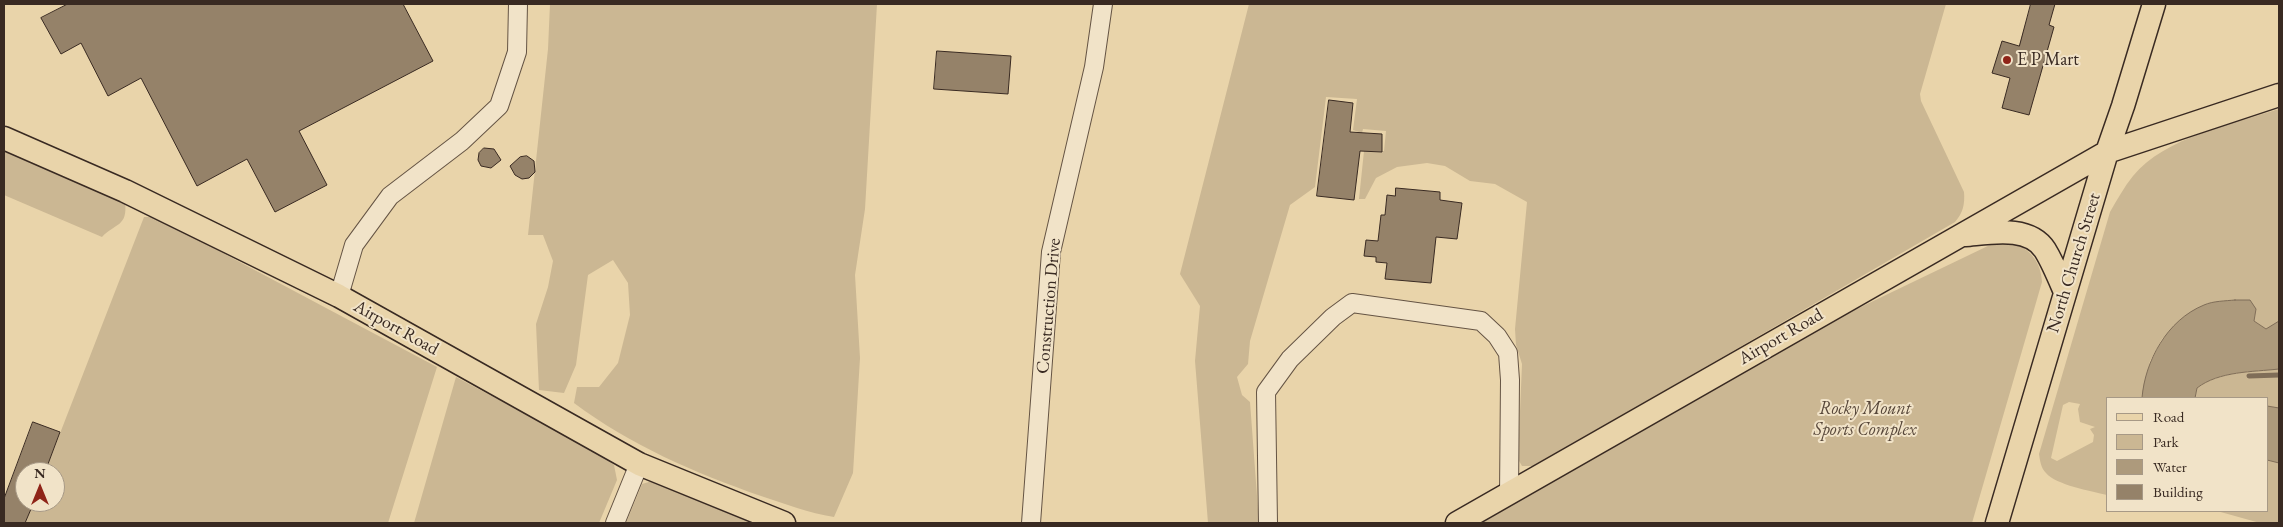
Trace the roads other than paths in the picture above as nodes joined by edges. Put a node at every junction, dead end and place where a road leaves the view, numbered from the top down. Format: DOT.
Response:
graph roads {
  1 [pos="518,4"];
  2 [pos="1103,4"];
  3 [pos="2154,4"];
  4 [pos="2279,95"];
  5 [pos="4,138"];
  6 [pos="2107,152"];
  7 [pos="1960,235"];
  8 [pos="2065,292"];
  9 [pos="339,296"];
  10 [pos="639,464"];
  11 [pos="1509,494"];
  12 [pos="615,523"];
  13 [pos="784,523"];
  14 [pos="1032,523"];
  15 [pos="1268,523"];
  16 [pos="1457,523"];
  17 [pos="1997,523"];
  1 -- 9 [label="street"];
  2 -- 14 [label="street, Construction Drive"];
  3 -- 6 [label="main road, North Church Street"];
  4 -- 6 [label="main road, Airport Road"];
  5 -- 9 [label="main road, Airport Road"];
  6 -- 7 [label="main road, Airport Road"];
  6 -- 8 [label="main road, North Church Street"];
  7 -- 8 [label="main road"];
  7 -- 11 [label="main road, Airport Road"];
  8 -- 17 [label="main road, North Church Street"];
  9 -- 10 [label="main road, Airport Road"];
  10 -- 12 [label="street"];
  10 -- 13 [label="main road, Airport Road"];
  11 -- 15 [label="street"];
  11 -- 16 [label="main road, Airport Road"];
}
